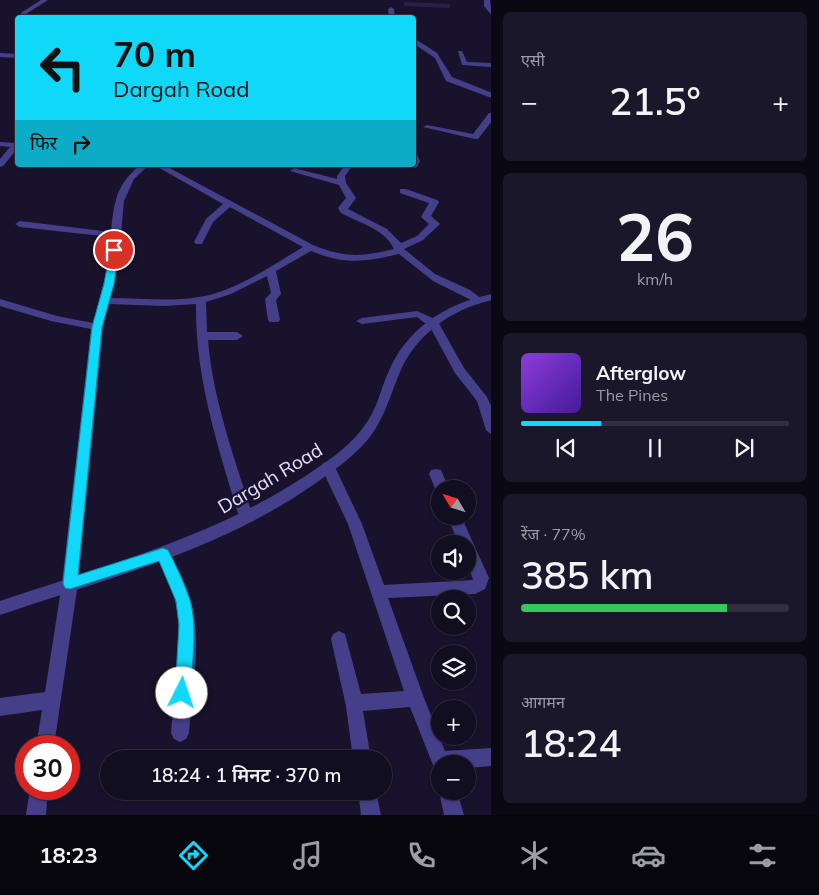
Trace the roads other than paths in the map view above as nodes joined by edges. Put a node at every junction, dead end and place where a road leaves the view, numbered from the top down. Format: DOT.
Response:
graph roads {
  1 [pos="45,0"];
  2 [pos="487,0"];
  3 [pos="391,9"];
  4 [pos="491,11"];
  5 [pos="23,15"];
  6 [pos="392,15"];
  7 [pos="416,42"];
  8 [pos="460,52"];
  9 [pos="0,56"];
  10 [pos="15,56"];
  11 [pos="491,65"];
  12 [pos="491,96"];
  13 [pos="491,116"];
  14 [pos="427,127"];
  15 [pos="0,144"];
  16 [pos="15,145"];
  17 [pos="15,147"];
  18 [pos="0,164"];
  19 [pos="142,167"];
  20 [pos="162,167"];
  21 [pos="181,167"];
  22 [pos="348,167"];
  23 [pos="172,172"];
  24 [pos="294,172"];
  25 [pos="342,184"];
  26 [pos="402,191"];
  27 [pos="228,204"];
  28 [pos="20,224"];
  29 [pos="116,235"];
  30 [pos="199,242"];
  31 [pos="310,247"];
  32 [pos="399,249"];
  33 [pos="270,270"];
  34 [pos="491,297"];
  35 [pos="477,299"];
  36 [pos="200,300"];
  37 [pos="105,301"];
  38 [pos="0,302"];
  39 [pos="274,320"];
  40 [pos="362,321"];
  41 [pos="432,323"];
  42 [pos="97,327"];
  43 [pos="202,336"];
  44 [pos="237,336"];
  45 [pos="491,427"];
  46 [pos="328,467"];
  47 [pos="436,474"];
  48 [pos="438,480"];
  49 [pos="246,517"];
  50 [pos="163,554"];
  51 [pos="476,566"];
  52 [pos="70,583"];
  53 [pos="380,592"];
  54 [pos="0,608"];
  55 [pos="339,639"];
  56 [pos="415,698"];
  57 [pos="52,700"];
  58 [pos="355,706"];
  59 [pos="0,707"];
  60 [pos="180,733"];
  61 [pos="47,735"];
  62 [pos="361,750"];
  63 [pos="437,755"];
  64 [pos="491,757"];
  65 [pos="476,759"];
  66 [pos="38,800"];
  67 [pos="368,800"];
  68 [pos="450,800"];
  69 [pos="36,815"];
  70 [pos="371,815"];
  71 [pos="454,815"];
  1 -- 5 [label="street"];
  2 -- 4 [label="street"];
  3 -- 6 [label="street"];
  7 -- 12 [label="street"];
  8 -- 11 [label="street"];
  9 -- 10 [label="street"];
  13 -- 14 [label="street"];
  15 -- 16 [label="street"];
  17 -- 18 [label="street"];
  19 -- 29 [label="street"];
  20 -- 23 [label="street"];
  21 -- 23 [label="street"];
  22 -- 25 [label="street"];
  23 -- 27 [label="street"];
  24 -- 25 [label="street"];
  25 -- 32 [label="street"];
  26 -- 32 [label="street"];
  27 -- 30 [label="street"];
  27 -- 31 [label="street"];
  28 -- 29 [label="street"];
  29 -- 37 [label="street"];
  31 -- 32 [label="street"];
  31 -- 33 [label="street"];
  32 -- 35 [label="street"];
  33 -- 36 [label="street"];
  33 -- 39 [label="street"];
  34 -- 35 [label="street, Dargah Road"];
  35 -- 41 [label="street, Dargah Road"];
  36 -- 37 [label="street"];
  36 -- 43 [label="street"];
  37 -- 42 [label="street"];
  38 -- 42 [label="street"];
  40 -- 41 [label="street"];
  41 -- 45 [label="street"];
  41 -- 46 [label="street, Dargah Road"];
  42 -- 52 [label="street"];
  43 -- 44 [label="street"];
  43 -- 49 [label="street"];
  46 -- 49 [label="street, Dargah Road"];
  46 -- 53 [label="street"];
  47 -- 48 [label="street"];
  49 -- 50 [label="street, Dargah Road"];
  50 -- 52 [label="street, Dargah Road"];
  50 -- 60 [label="street"];
  51 -- 53 [label="street"];
  52 -- 54 [label="street, Dargah Road"];
  52 -- 57 [label="street"];
  53 -- 56 [label="street"];
  55 -- 58 [label="street"];
  56 -- 58 [label="street"];
  56 -- 63 [label="street"];
  57 -- 59 [label="street"];
  57 -- 61 [label="street"];
  58 -- 62 [label="street"];
  64 -- 65 [label="street"];
  66 -- 69 [label="street"];
  67 -- 70 [label="street"];
  68 -- 71 [label="street"];
}
